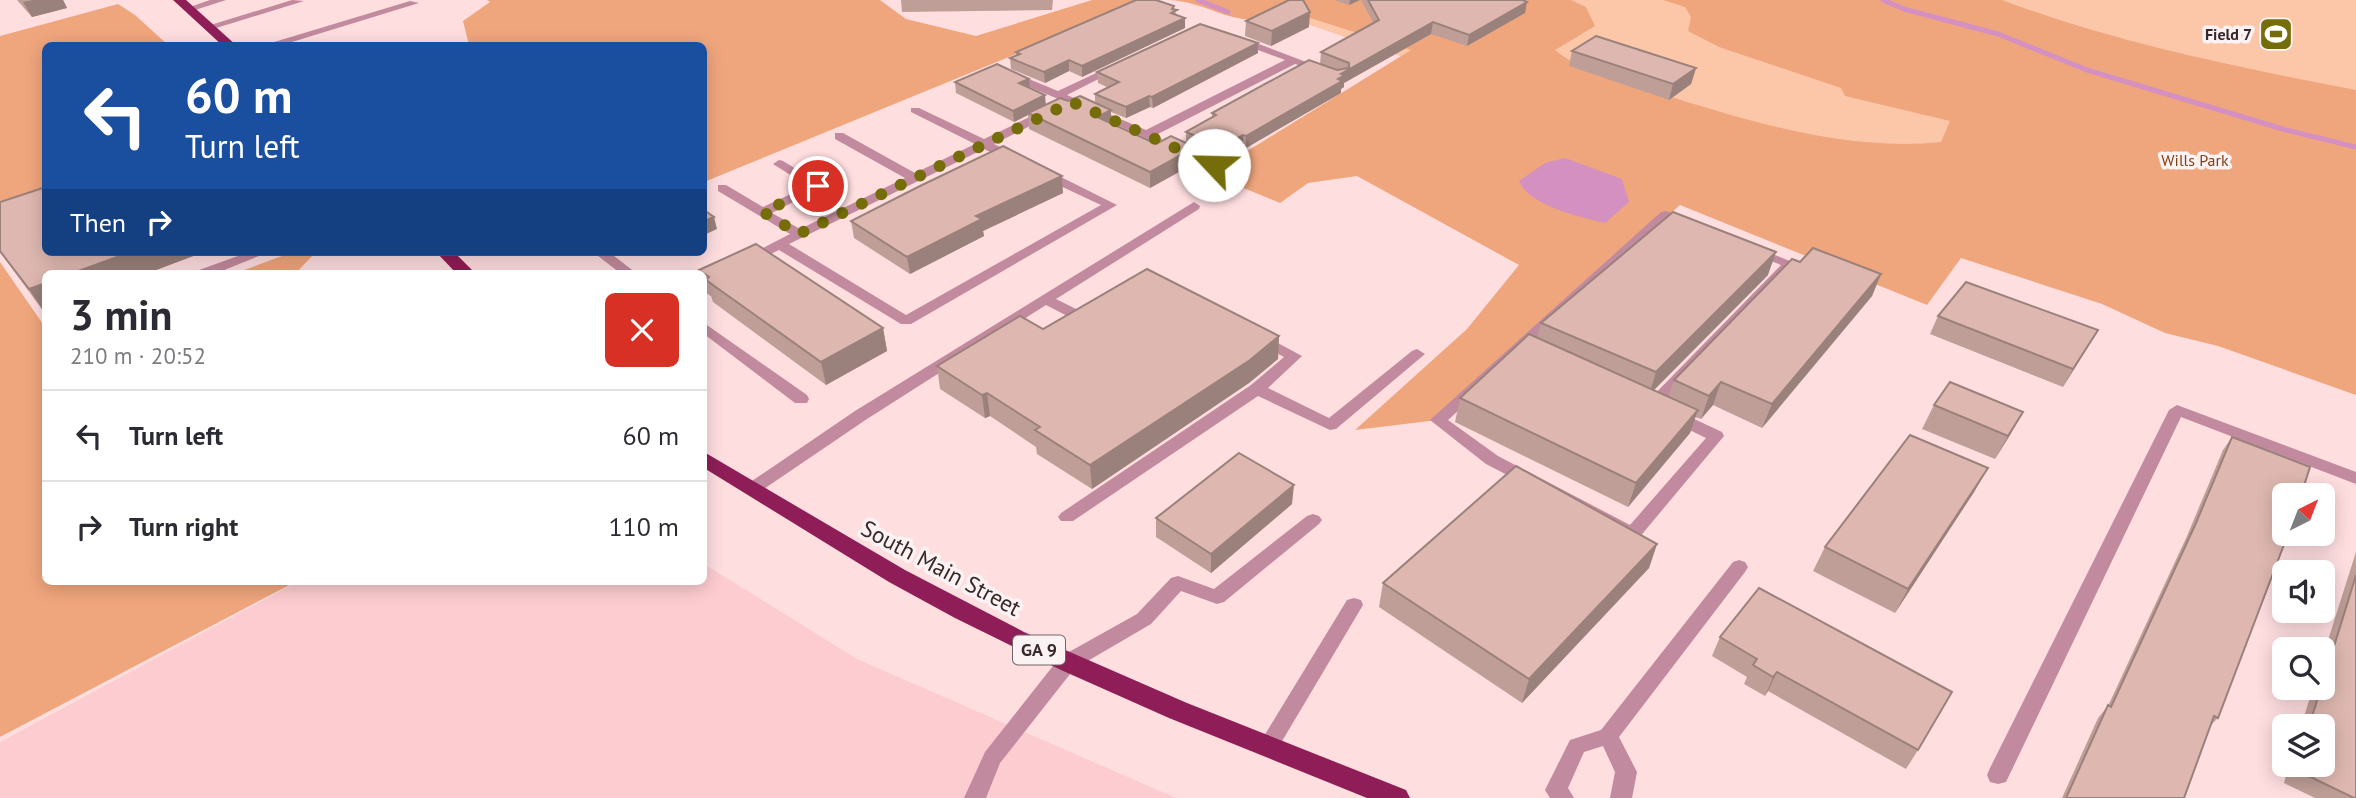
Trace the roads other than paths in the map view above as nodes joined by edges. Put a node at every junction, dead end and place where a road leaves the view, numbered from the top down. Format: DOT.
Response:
graph roads {
  1 [pos="220,0"];
  2 [pos="299,1"];
  3 [pos="414,3"];
  4 [pos="184,4"];
  5 [pos="209,27"];
  6 [pos="1229,35"];
  7 [pos="226,42"];
  8 [pos="280,42"];
  9 [pos="1294,60"];
  10 [pos="1130,61"];
  11 [pos="1004,72"];
  12 [pos="1329,73"];
  13 [pos="1058,95"];
  14 [pos="1072,102"];
  15 [pos="915,110"];
  16 [pos="1146,135"];
  17 [pos="839,136"];
  18 [pos="984,144"];
  19 [pos="779,164"];
  20 [pos="1214,165"];
  21 [pos="914,178"];
  22 [pos="722,188"];
  23 [pos="1194,206"];
  24 [pos="763,212"];
  25 [pos="799,234"];
  26 [pos="779,244"];
  27 [pos="251,256"];
  28 [pos="448,256"];
  29 [pos="606,256"];
  30 [pos="736,265"];
  31 [pos="212,270"];
  32 [pos="463,270"];
  33 [pos="625,270"];
  34 [pos="1046,299"];
  35 [pos="1105,307"];
  36 [pos="707,329"];
  37 [pos="1245,331"];
  38 [pos="1526,350"];
  39 [pos="1417,354"];
  40 [pos="1256,389"];
  41 [pos="802,398"];
  42 [pos="707,461"];
  43 [pos="2356,478"];
  44 [pos="751,489"];
  45 [pos="1067,516"];
  46 [pos="1313,520"];
  47 [pos="1739,568"];
  48 [pos="1354,605"];
  49 [pos="1067,663"];
  50 [pos="1608,736"];
  51 [pos="1268,747"];
  52 [pos="1998,775"];
  53 [pos="975,798"];
  54 [pos="1396,798"];
  55 [pos="1563,798"];
  56 [pos="1620,798"];
  1 -- 4 [label="lane"];
  2 -- 5 [label="lane"];
  3 -- 8 [label="lane"];
  4 -- 5 [label="highway"];
  5 -- 7 [label="highway"];
  6 -- 9 [label="lane"];
  9 -- 12 [label="lane"];
  9 -- 16 [label="lane"];
  10 -- 13 [label="lane"];
  11 -- 13 [label="lane"];
  13 -- 14 [label="lane"];
  14 -- 16 [label="lane"];
  14 -- 18 [label="lane"];
  15 -- 18 [label="lane"];
  16 -- 20 [label="lane"];
  17 -- 21 [label="lane"];
  18 -- 21 [label="lane"];
  18 -- 26 [label="lane"];
  19 -- 24 [label="lane"];
  21 -- 25 [label="lane"];
  22 -- 24 [label="lane"];
  23 -- 34 [label="lane"];
  24 -- 25 [label="lane"];
  25 -- 26 [label="lane"];
  26 -- 30 [label="lane"];
  27 -- 31 [label="lane"];
  28 -- 32 [label="highway"];
  29 -- 33 [label="lane"];
  34 -- 35 [label="lane"];
  34 -- 44 [label="lane"];
  36 -- 41 [label="lane"];
  37 -- 40 [label="lane"];
  38 -- 38 [label="lane"];
  39 -- 40 [label="lane"];
  40 -- 45 [label="lane"];
  42 -- 44 [label="highway, South Main Street / GA 9"];
  43 -- 52 [label="lane"];
  44 -- 49 [label="highway, South Main Street / GA 9"];
  46 -- 49 [label="lane"];
  47 -- 50 [label="lane"];
  48 -- 51 [label="lane"];
  49 -- 51 [label="highway, South Main Street / GA 9"];
  49 -- 53 [label="lane"];
  50 -- 55 [label="lane"];
  50 -- 56 [label="lane"];
  51 -- 54 [label="highway, South Main Street / GA 9"];
}
